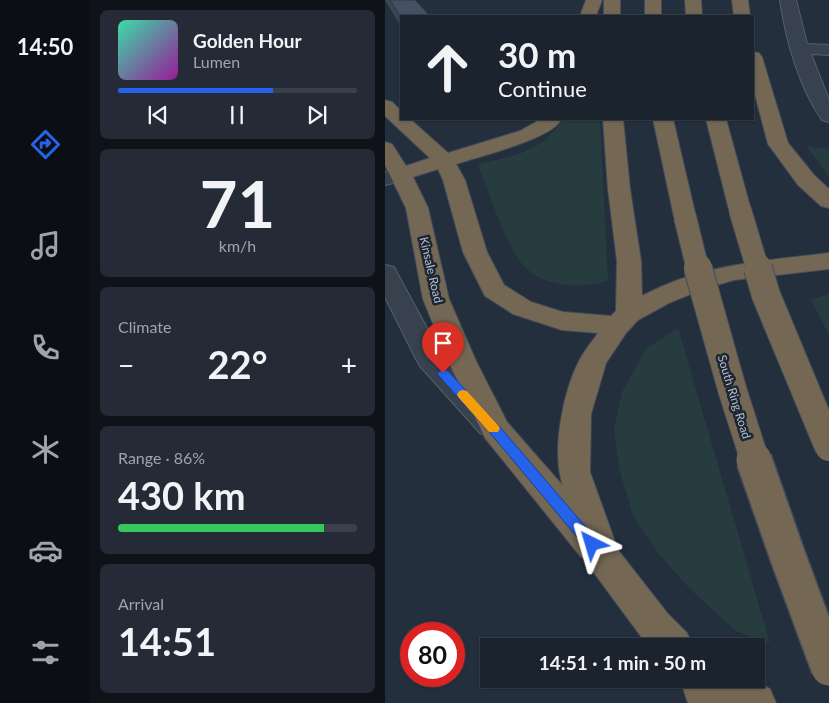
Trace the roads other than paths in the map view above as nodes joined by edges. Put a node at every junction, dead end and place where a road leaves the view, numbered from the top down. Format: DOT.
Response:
graph roads {
  1 [pos="594,0"];
  2 [pos="613,0"];
  3 [pos="653,0"];
  4 [pos="693,0"];
  5 [pos="740,0"];
  6 [pos="788,0"];
  7 [pos="588,15"];
  8 [pos="613,15"];
  9 [pos="653,15"];
  10 [pos="694,15"];
  11 [pos="742,15"];
  12 [pos="802,50"];
  13 [pos="829,50"];
  14 [pos="754,60"];
  15 [pos="385,106"];
  16 [pos="829,116"];
  17 [pos="400,120"];
  18 [pos="400,120"];
  19 [pos="551,120"];
  20 [pos="613,120"];
  21 [pos="663,120"];
  22 [pos="716,120"];
  23 [pos="385,148"];
  24 [pos="444,160"];
  25 [pos="393,176"];
  26 [pos="829,201"];
  27 [pos="829,261"];
  28 [pos="385,273"];
  29 [pos="623,320"];
  30 [pos="496,430"];
  31 [pos="829,447"];
  32 [pos="604,559"];
  33 [pos="666,638"];
  34 [pos="829,668"];
  35 [pos="702,688"];
  36 [pos="730,688"];
  37 [pos="708,703"];
  38 [pos="756,703"];
  1 -- 7 [label="highway"];
  2 -- 8 [label="highway"];
  3 -- 9 [label="highway"];
  4 -- 10 [label="highway"];
  5 -- 11 [label="highway"];
  6 -- 12 [label="street"];
  12 -- 13 [label="street"];
  12 -- 16 [label="street"];
  14 -- 26 [label="highway"];
  15 -- 17 [label="highway"];
  18 -- 24 [label="highway"];
  19 -- 24 [label="highway"];
  20 -- 29 [label="highway"];
  21 -- 34 [label="highway, South Ring Road, bridge"];
  22 -- 31 [label="highway, bridge"];
  23 -- 25 [label="highway, Kinsale Road"];
  24 -- 25 [label="highway"];
  24 -- 29 [label="highway"];
  25 -- 30 [label="highway, Kinsale Road"];
  27 -- 29 [label="highway"];
  28 -- 30 [label="street"];
  29 -- 32 [label="highway"];
  30 -- 32 [label="highway, Kinsale Road"];
  32 -- 33 [label="highway"];
  35 -- 37 [label="highway"];
  36 -- 38 [label="highway"];
}
